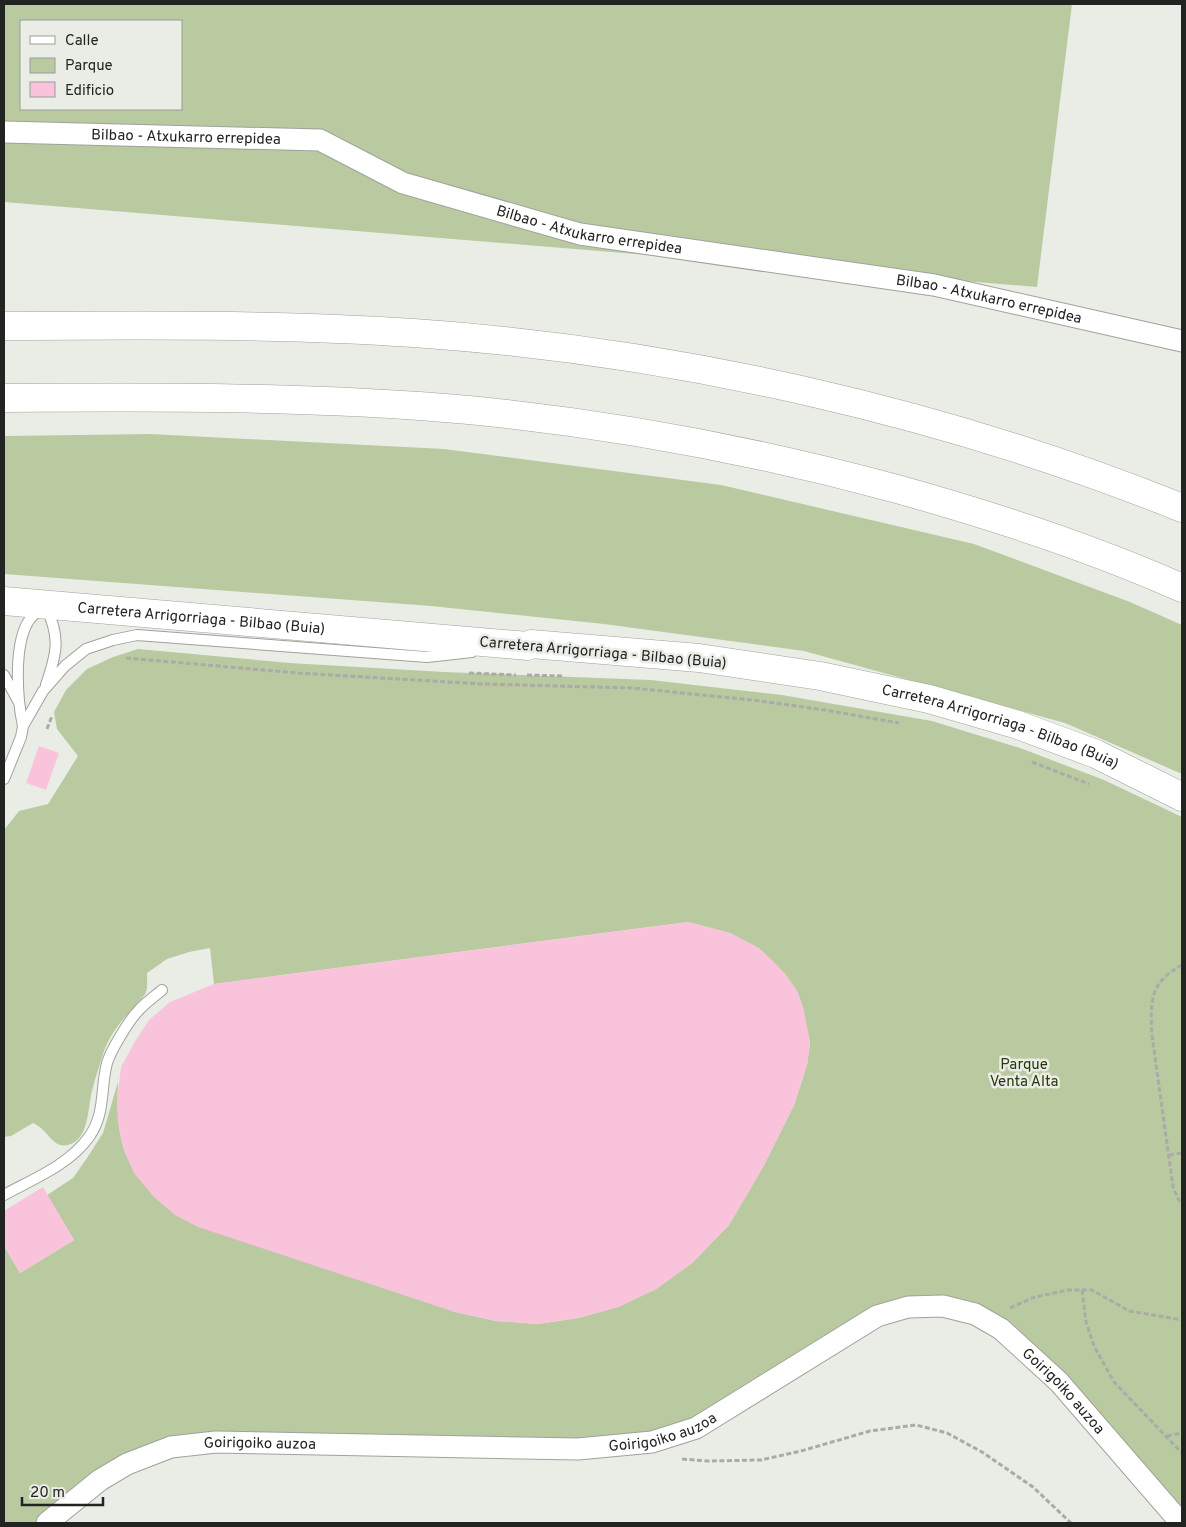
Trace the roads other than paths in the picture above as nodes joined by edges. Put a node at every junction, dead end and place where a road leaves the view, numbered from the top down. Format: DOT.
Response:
graph roads {
  1 [pos="4,132"];
  2 [pos="4,326"];
  3 [pos="1182,341"];
  4 [pos="4,398"];
  5 [pos="1182,508"];
  6 [pos="1182,588"];
  7 [pos="4,601"];
  8 [pos="45,605"];
  9 [pos="528,646"];
  10 [pos="4,675"];
  11 [pos="43,691"];
  12 [pos="19,704"];
  13 [pos="23,726"];
  14 [pos="4,779"];
  15 [pos="1182,797"];
  16 [pos="162,990"];
  17 [pos="4,1182"];
  18 [pos="7,1193"];
  19 [pos="47,1523"];
  20 [pos="1181,1523"];
  1 -- 3 [label="street, Bilbao - Atxukarro errepidea"];
  2 -- 5 [label="main road"];
  4 -- 6 [label="main road"];
  7 -- 8 [label="main road, Carretera Arrigorriaga - Bilbao (Buia)"];
  8 -- 9 [label="main road, Carretera Arrigorriaga - Bilbao (Buia)"];
  8 -- 11 [label="lane"];
  8 -- 12 [label="lane"];
  9 -- 11 [label="lane"];
  9 -- 15 [label="main road, Carretera Arrigorriaga - Bilbao (Buia)"];
  10 -- 12 [label="lane"];
  11 -- 13 [label="lane"];
  12 -- 13 [label="lane"];
  13 -- 14 [label="lane"];
  16 -- 18 [label="lane"];
  17 -- 18 [label="lane"];
  19 -- 20 [label="street, Goirigoiko auzoa"];
}
